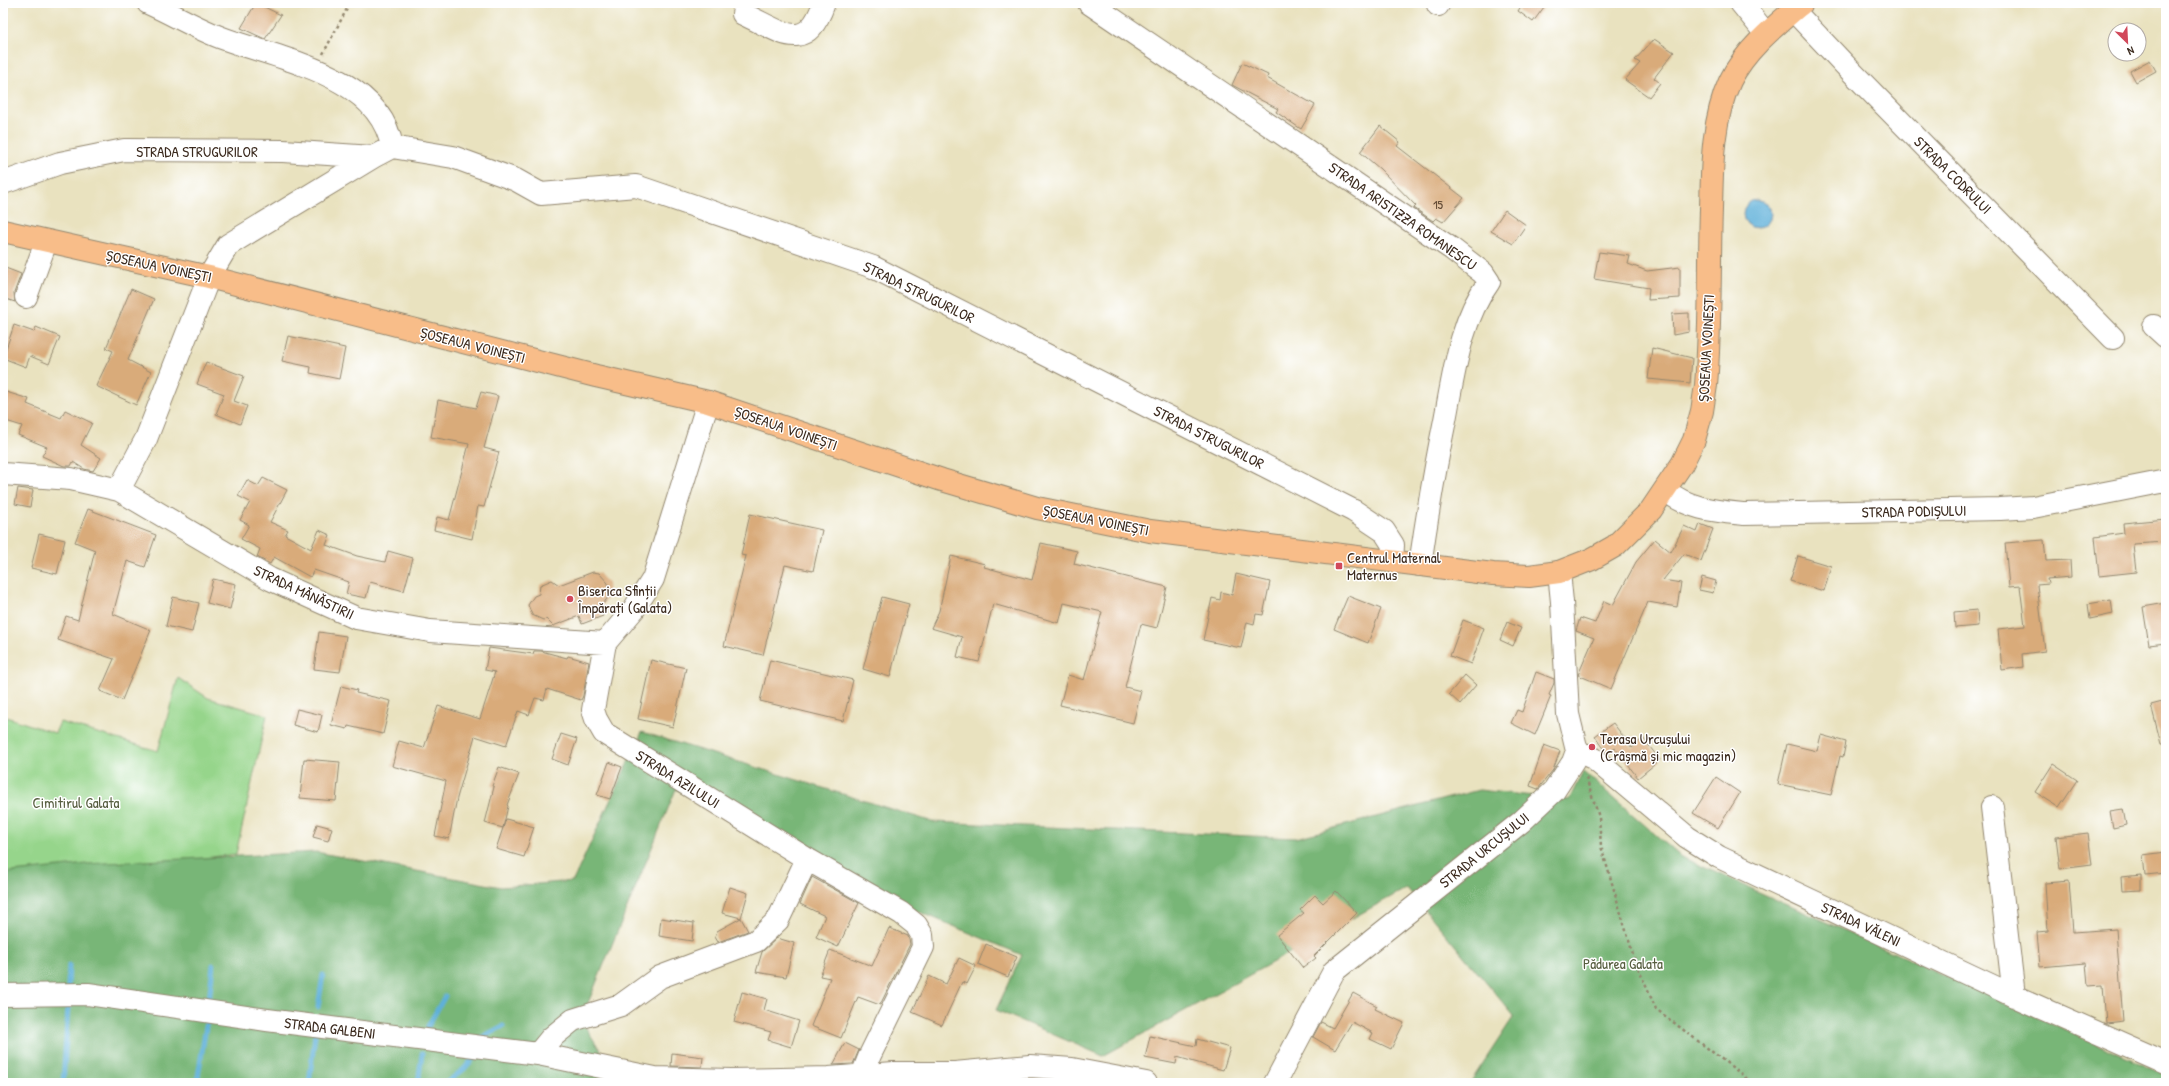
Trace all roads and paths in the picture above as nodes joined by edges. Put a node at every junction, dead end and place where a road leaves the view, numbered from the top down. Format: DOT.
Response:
graph roads {
  1 [pos="148,3"];
  2 [pos="350,3"];
  3 [pos="824,3"];
  4 [pos="1089,3"];
  5 [pos="1741,3"];
  6 [pos="1798,6"];
  7 [pos="743,14"];
  8 [pos="1766,34"];
  9 [pos="314,70"];
  10 [pos="392,147"];
  11 [pos="373,157"];
  12 [pos="3,183"];
  13 [pos="3,231"];
  14 [pos="46,242"];
  15 [pos="209,277"];
  16 [pos="26,297"];
  17 [pos="2113,338"];
  18 [pos="708,402"];
  19 [pos="3,474"];
  20 [pos="2166,481"];
  21 [pos="119,490"];
  22 [pos="1665,490"];
  23 [pos="1392,561"];
  24 [pos="1420,565"];
  25 [pos="1559,572"];
  26 [pos="605,643"];
  27 [pos="1577,751"];
  28 [pos="1992,807"];
  29 [pos="807,860"];
  30 [pos="3,995"];
  31 [pos="2014,996"];
  32 [pos="538,1054"];
  33 [pos="2166,1063"];
  34 [pos="859,1079"];
  35 [pos="653,1080"];
  36 [pos="1146,1083"];
  37 [pos="1275,1083"];
  38 [pos="1753,1083"];
  1 -- 9 [label="street"];
  2 -- 9 [label="path"];
  3 -- 7 [label="street"];
  4 -- 24 [label="street, STRADA ARISTIZZA ROMANESCU"];
  5 -- 8 [label="street"];
  6 -- 8 [label="main road, ȘOSEAUA VOINEȘTI"];
  6 -- 17 [label="street, STRADA CODRULUI"];
  8 -- 22 [label="main road, ȘOSEAUA VOINEȘTI"];
  9 -- 10 [label="street"];
  10 -- 11 [label="street"];
  10 -- 23 [label="street, STRADA STRUGURILOR"];
  11 -- 12 [label="street, STRADA STRUGURILOR"];
  11 -- 15 [label="street"];
  13 -- 14 [label="main road, ȘOSEAUA VOINEȘTI"];
  14 -- 15 [label="main road, ȘOSEAUA VOINEȘTI"];
  14 -- 16 [label="street"];
  15 -- 18 [label="main road, ȘOSEAUA VOINEȘTI"];
  15 -- 21 [label="street"];
  18 -- 23 [label="main road, ȘOSEAUA VOINEȘTI"];
  18 -- 26 [label="street"];
  19 -- 21 [label="street, STRADA MĂNĂSTIRII"];
  20 -- 22 [label="street, STRADA PODIȘULUI"];
  21 -- 26 [label="street, STRADA MĂNĂSTIRII"];
  22 -- 25 [label="main road, ȘOSEAUA VOINEȘTI"];
  23 -- 24 [label="main road, ȘOSEAUA VOINEȘTI"];
  24 -- 25 [label="main road, ȘOSEAUA VOINEȘTI"];
  25 -- 27 [label="street"];
  26 -- 29 [label="street, STRADA AZILULUI"];
  27 -- 31 [label="street, STRADA VĂLENI"];
  27 -- 37 [label="street, STRADA URCUȘULUI"];
  27 -- 38 [label="path"];
  28 -- 31 [label="street"];
  29 -- 32 [label="street"];
  29 -- 34 [label="street, STRADA AZILULUI"];
  30 -- 32 [label="street, STRADA GALBENI"];
  31 -- 33 [label="street, STRADA VĂLENI"];
  32 -- 35 [label="street, STRADA GALBENI"];
  34 -- 35 [label="street, STRADA GALBENI"];
  34 -- 36 [label="street, STRADA GALBENI"];
}
